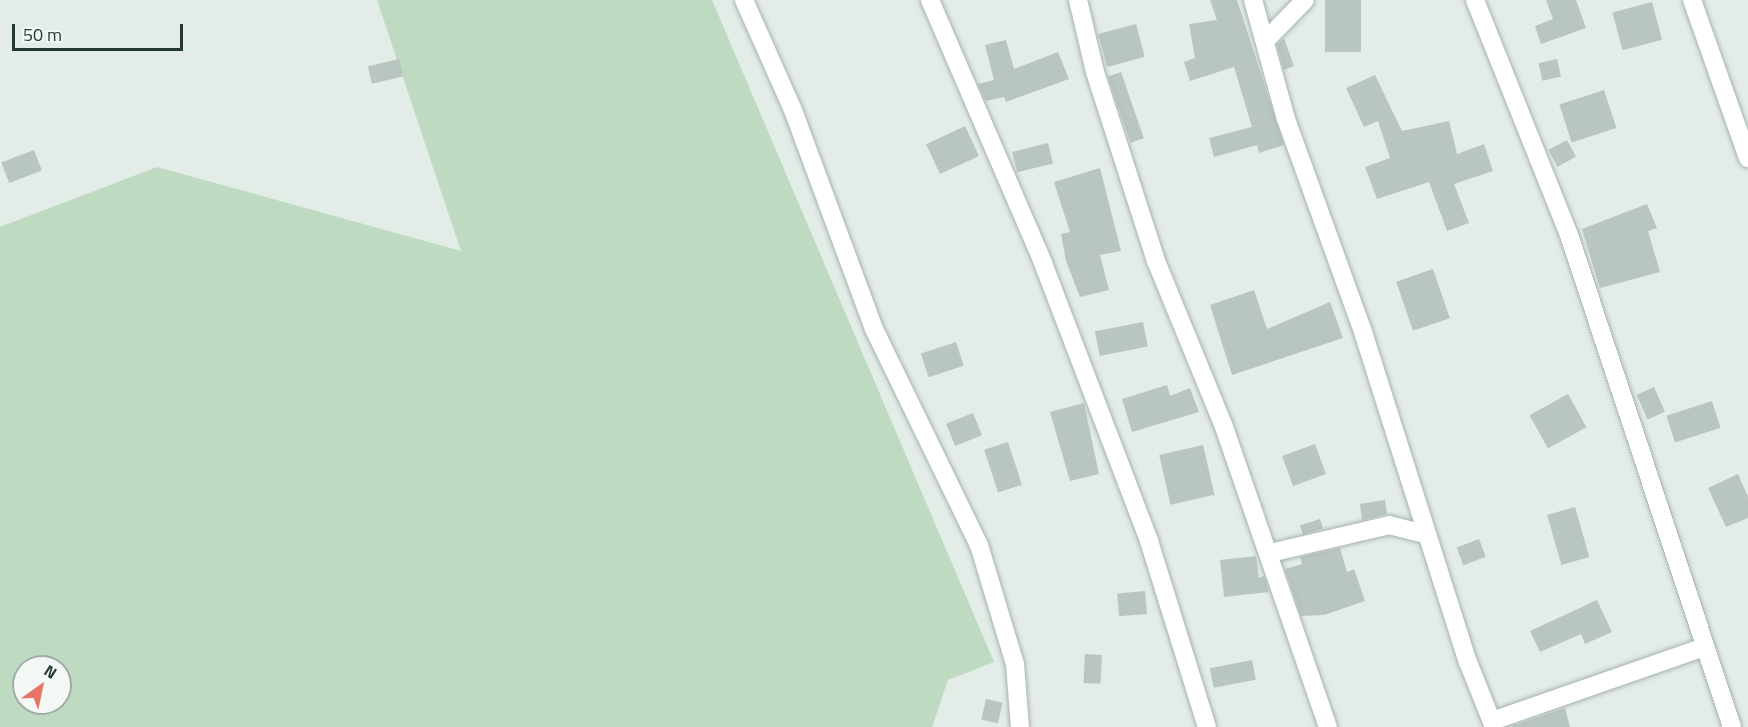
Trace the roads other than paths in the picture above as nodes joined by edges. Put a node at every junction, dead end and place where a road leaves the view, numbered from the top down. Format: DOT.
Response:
graph roads {
  1 [pos="744,0"];
  2 [pos="930,0"];
  3 [pos="1078,0"];
  4 [pos="1253,0"];
  5 [pos="1305,0"];
  6 [pos="1475,0"];
  7 [pos="1692,0"];
  8 [pos="1265,41"];
  9 [pos="1748,158"];
  10 [pos="1426,534"];
  11 [pos="1270,553"];
  12 [pos="1704,647"];
  13 [pos="1493,724"];
  14 [pos="1020,727"];
  15 [pos="1207,727"];
  16 [pos="1328,727"];
  17 [pos="1732,727"];
  1 -- 14 [label="street"];
  2 -- 15 [label="street"];
  3 -- 11 [label="street"];
  4 -- 8 [label="street"];
  5 -- 8 [label="street"];
  6 -- 12 [label="street"];
  7 -- 9 [label="street"];
  8 -- 10 [label="street"];
  10 -- 11 [label="street"];
  10 -- 13 [label="street"];
  11 -- 16 [label="street"];
  12 -- 13 [label="street"];
  12 -- 17 [label="street"];
}
